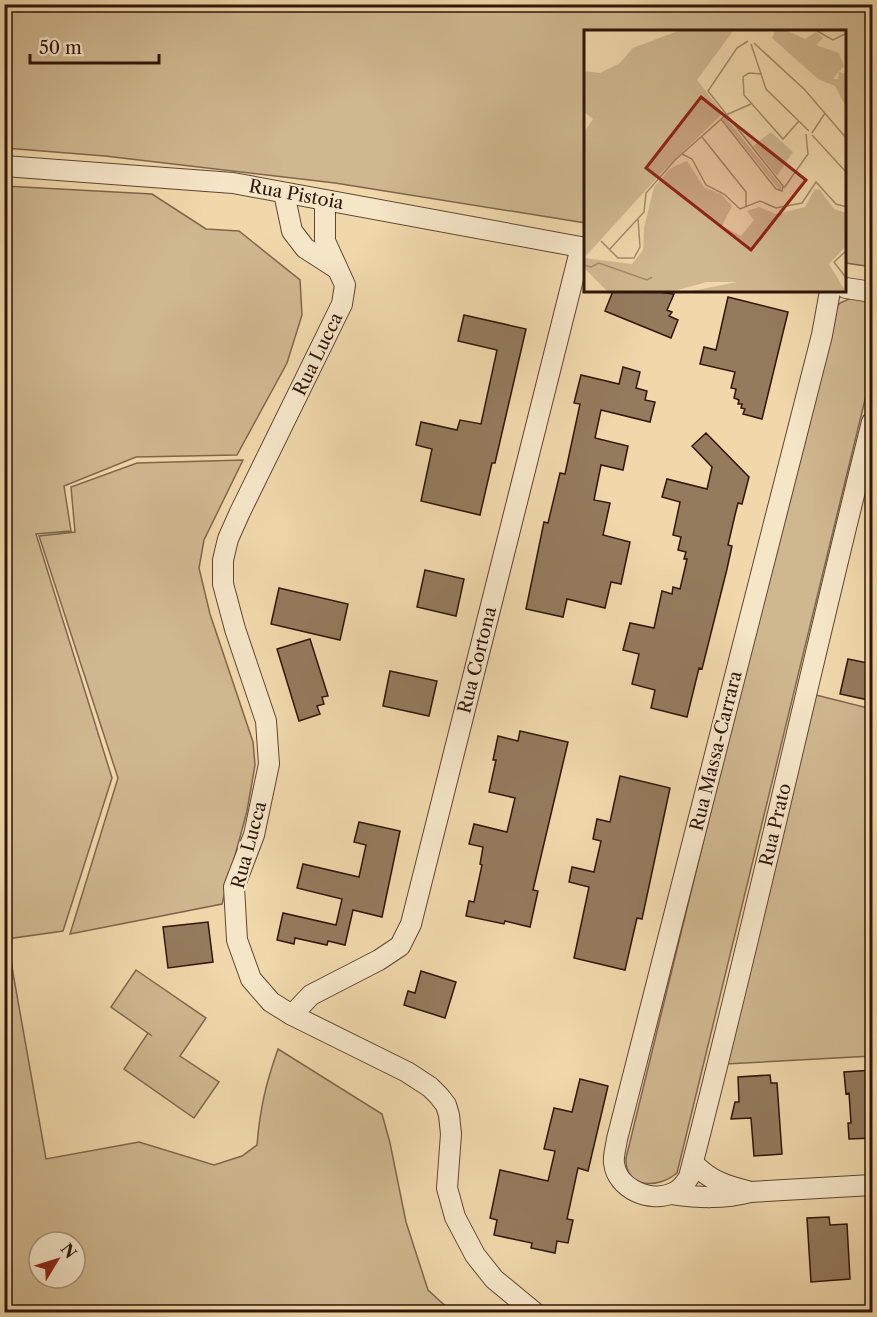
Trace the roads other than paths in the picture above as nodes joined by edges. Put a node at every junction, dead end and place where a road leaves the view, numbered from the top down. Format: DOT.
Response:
graph roads {
  1 [pos="4,166"];
  2 [pos="284,193"];
  3 [pos="325,201"];
  4 [pos="583,248"];
  5 [pos="339,269"];
  6 [pos="847,288"];
  7 [pos="830,292"];
  8 [pos="873,292"];
  9 [pos="873,422"];
  10 [pos="292,1015"];
  11 [pos="693,1163"];
  12 [pos="873,1185"];
  13 [pos="750,1192"];
  14 [pos="672,1194"];
  15 [pos="534,1312"];
  1 -- 2 [label="street, Rua Pistoia"];
  2 -- 3 [label="street, Rua Pistoia"];
  2 -- 5 [label="street"];
  3 -- 4 [label="street, Rua Pistoia"];
  3 -- 5 [label="street, Rua Lucca"];
  4 -- 10 [label="street, Rua Cortona"];
  5 -- 10 [label="street, Rua Lucca"];
  6 -- 8 [label="street"];
  7 -- 14 [label="street, Rua Massa-Carrara"];
  9 -- 11 [label="street, Rua Prato"];
  10 -- 15 [label="street, Rua Lucca"];
  11 -- 13 [label="street"];
  11 -- 14 [label="street, Rua Prato"];
  12 -- 13 [label="street"];
  13 -- 14 [label="street"];
}
